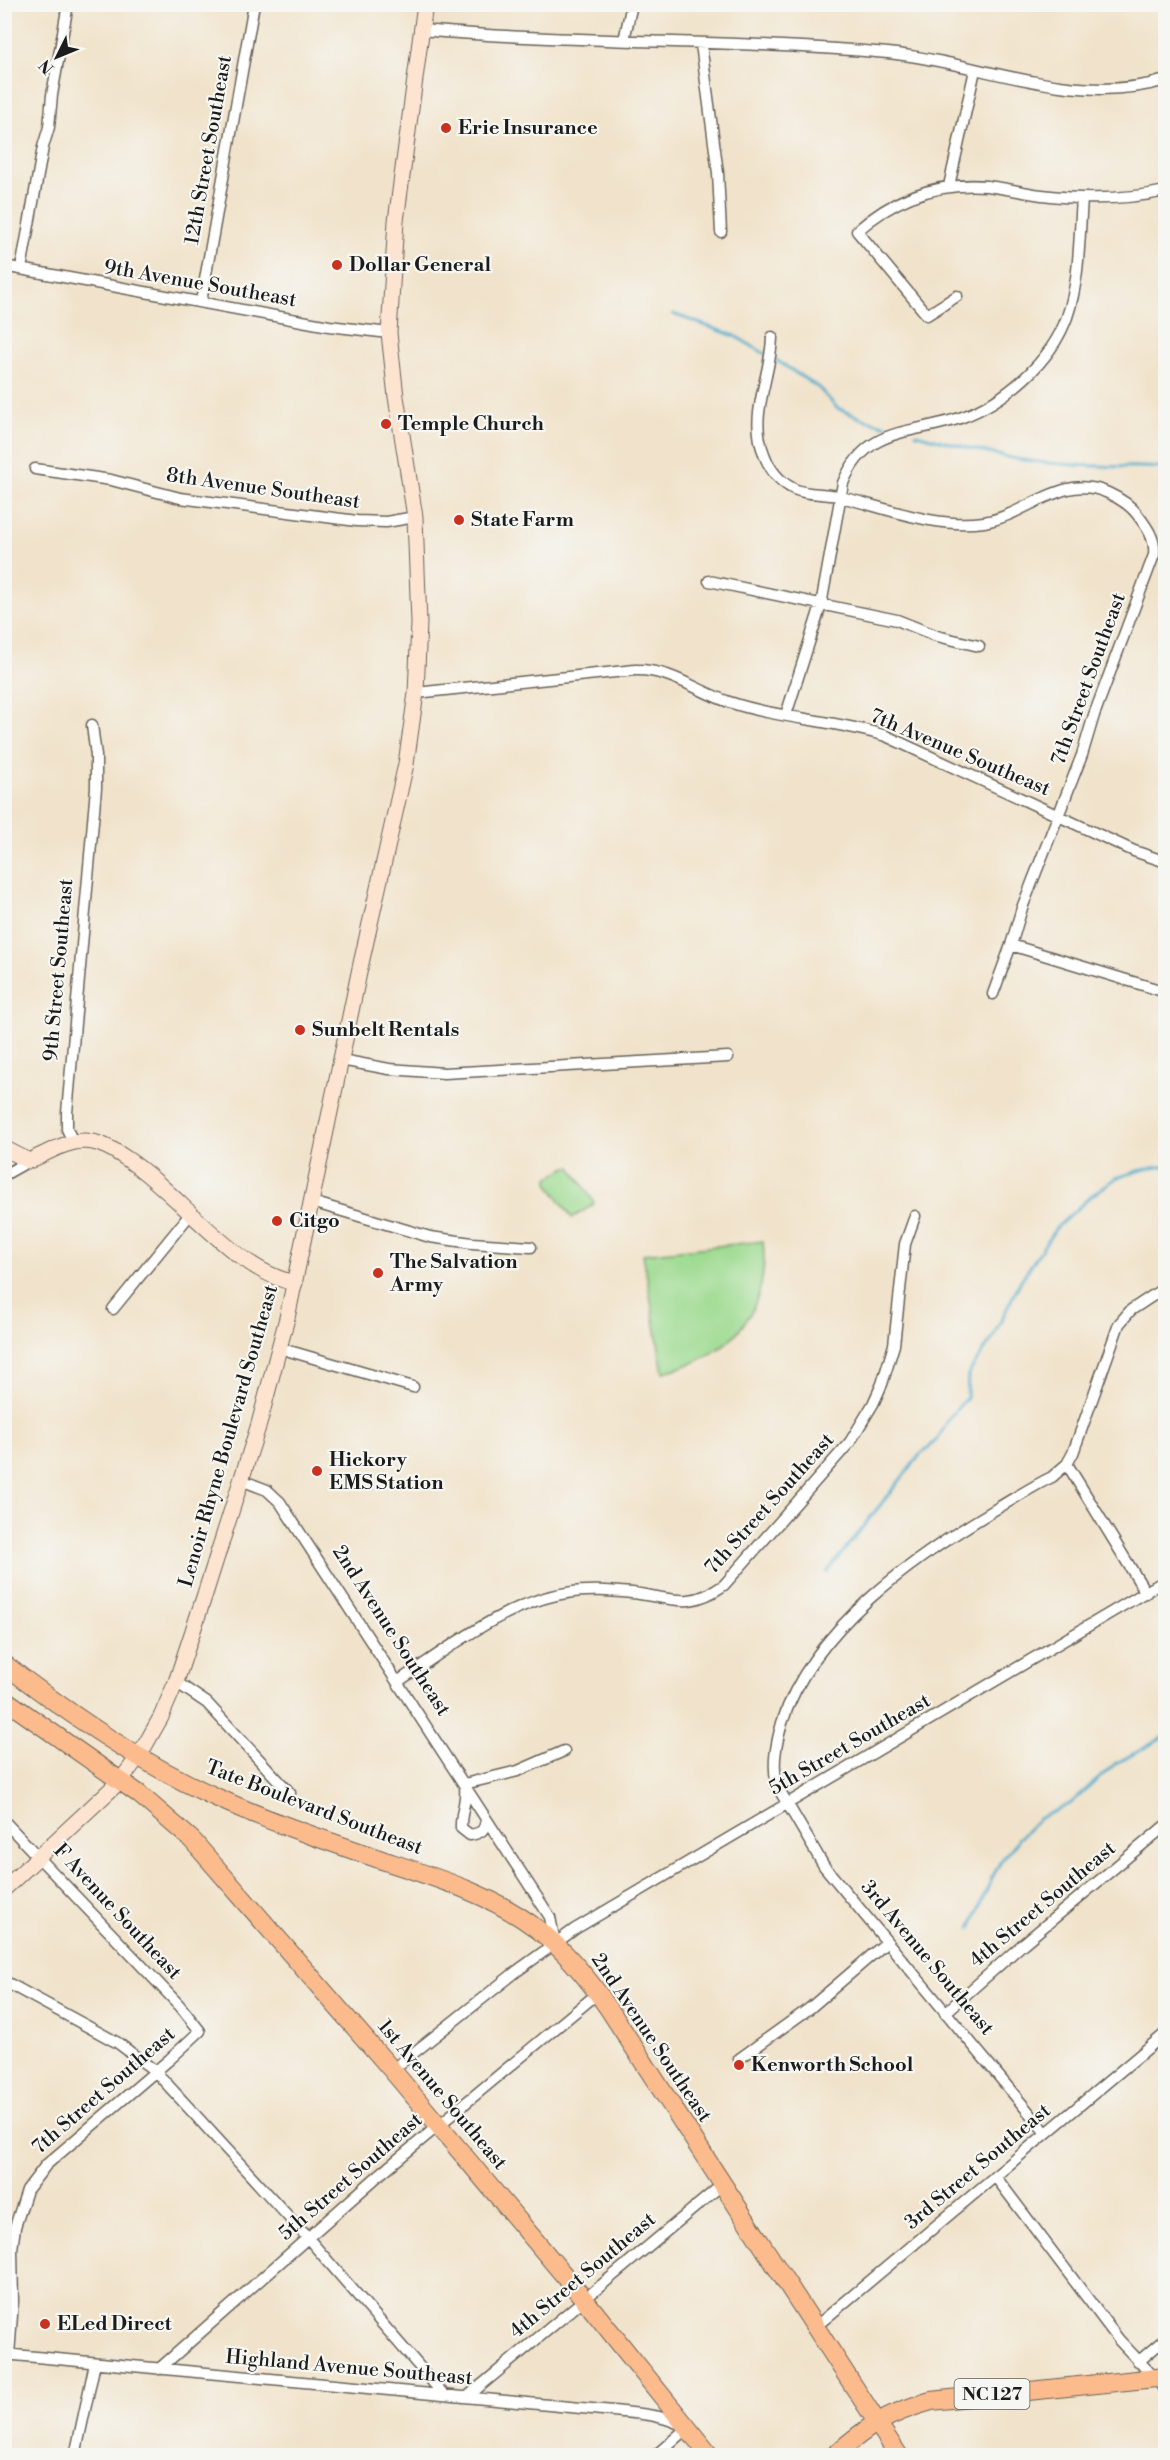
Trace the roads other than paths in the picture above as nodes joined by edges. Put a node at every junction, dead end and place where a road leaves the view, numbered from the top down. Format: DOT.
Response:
graph roads {
  1 [pos="68,4"];
  2 [pos="254,4"];
  3 [pos="425,4"];
  4 [pos="632,4"];
  5 [pos="421,30"];
  6 [pos="624,40"];
  7 [pos="701,44"];
  8 [pos="975,70"];
  9 [pos="1166,80"];
  10 [pos="949,186"];
  11 [pos="1166,192"];
  12 [pos="1082,199"];
  13 [pos="721,232"];
  14 [pos="4,266"];
  15 [pos="21,269"];
  16 [pos="957,296"];
  17 [pos="201,302"];
  18 [pos="389,333"];
  19 [pos="772,337"];
  20 [pos="35,469"];
  21 [pos="841,497"];
  22 [pos="415,516"];
  23 [pos="709,581"];
  24 [pos="821,605"];
  25 [pos="979,646"];
  26 [pos="416,693"];
  27 [pos="786,715"];
  28 [pos="92,725"];
  29 [pos="1059,815"];
  30 [pos="1166,862"];
  31 [pos="1011,945"];
  32 [pos="1166,992"];
  33 [pos="993,994"];
  34 [pos="728,1057"];
  35 [pos="341,1060"];
  36 [pos="73,1142"];
  37 [pos="4,1148"];
  38 [pos="29,1161"];
  39 [pos="4,1175"];
  40 [pos="312,1202"];
  41 [pos="192,1212"];
  42 [pos="915,1216"];
  43 [pos="531,1247"];
  44 [pos="295,1283"];
  45 [pos="1166,1287"];
  46 [pos="113,1309"];
  47 [pos="279,1348"];
  48 [pos="414,1387"];
  49 [pos="1067,1464"];
  50 [pos="241,1480"];
  51 [pos="1166,1580"];
  52 [pos="1146,1593"];
  53 [pos="4,1664"];
  54 [pos="176,1682"];
  55 [pos="397,1682"];
  56 [pos="4,1699"];
  57 [pos="564,1751"];
  58 [pos="139,1756"];
  59 [pos="121,1780"];
  60 [pos="464,1784"];
  61 [pos="290,1793"];
  62 [pos="787,1803"];
  63 [pos="486,1819"];
  64 [pos="4,1821"];
  65 [pos="1166,1825"];
  66 [pos="40,1857"];
  67 [pos="4,1889"];
  68 [pos="887,1942"];
  69 [pos="555,1943"];
  70 [pos="4,1980"];
  71 [pos="598,1993"];
  72 [pos="945,2013"];
  73 [pos="200,2031"];
  74 [pos="1166,2033"];
  75 [pos="739,2059"];
  76 [pos="392,2070"];
  77 [pos="155,2071"];
  78 [pos="438,2125"];
  79 [pos="1046,2133"];
  80 [pos="995,2176"];
  81 [pos="723,2184"];
  82 [pos="307,2237"];
  83 [pos="584,2299"];
  84 [pos="814,2328"];
  85 [pos="1166,2338"];
  86 [pos="7,2354"];
  87 [pos="1138,2362"];
  88 [pos="95,2363"];
  89 [pos="159,2369"];
  90 [pos="1162,2382"];
  91 [pos="444,2395"];
  92 [pos="467,2397"];
  93 [pos="876,2422"];
  94 [pos="687,2428"];
  95 [pos="75,2456"];
  96 [pos="655,2456"];
  97 [pos="710,2456"];
  98 [pos="834,2456"];
  99 [pos="899,2456"];
  1 -- 15 [label="street"];
  2 -- 17 [label="street, 12th Street Southeast"];
  3 -- 5 [label="main road, Lenoir Rhyne Boulevard Southeast"];
  4 -- 6 [label="street"];
  5 -- 6 [label="street"];
  5 -- 18 [label="main road, Lenoir Rhyne Boulevard Southeast"];
  6 -- 7 [label="street"];
  7 -- 8 [label="street"];
  7 -- 13 [label="street"];
  8 -- 9 [label="street"];
  8 -- 10 [label="street"];
  10 -- 12 [label="street"];
  10 -- 16 [label="street"];
  11 -- 12 [label="street"];
  12 -- 21 [label="street"];
  14 -- 15 [label="street, 9th Avenue Southeast"];
  15 -- 17 [label="street, 9th Avenue Southeast"];
  17 -- 18 [label="street, 9th Avenue Southeast"];
  18 -- 22 [label="main road, Lenoir Rhyne Boulevard Southeast"];
  19 -- 21 [label="street"];
  20 -- 22 [label="street, 8th Avenue Southeast"];
  21 -- 24 [label="street"];
  21 -- 29 [label="street, 7th Street Southeast"];
  22 -- 26 [label="main road, Lenoir Rhyne Boulevard Southeast"];
  23 -- 24 [label="street"];
  24 -- 25 [label="street"];
  24 -- 27 [label="street"];
  26 -- 27 [label="street, 7th Avenue Southeast"];
  26 -- 35 [label="main road, Lenoir Rhyne Boulevard Southeast"];
  27 -- 29 [label="street, 7th Avenue Southeast"];
  28 -- 36 [label="street, 9th Street Southeast"];
  29 -- 30 [label="street, 7th Avenue Southeast"];
  29 -- 31 [label="street, 7th Street Southeast"];
  31 -- 32 [label="street"];
  31 -- 33 [label="street, 7th Street Southeast"];
  34 -- 35 [label="street"];
  35 -- 40 [label="main road, Lenoir Rhyne Boulevard Southeast"];
  36 -- 38 [label="main road"];
  36 -- 41 [label="main road"];
  37 -- 38 [label="main road"];
  38 -- 39 [label="street"];
  40 -- 43 [label="street"];
  40 -- 44 [label="main road, Lenoir Rhyne Boulevard Southeast"];
  41 -- 44 [label="main road"];
  41 -- 46 [label="street"];
  42 -- 55 [label="street, 7th Street Southeast"];
  44 -- 47 [label="main road, Lenoir Rhyne Boulevard Southeast"];
  45 -- 49 [label="street"];
  47 -- 48 [label="street"];
  47 -- 50 [label="main road, Lenoir Rhyne Boulevard Southeast"];
  49 -- 52 [label="street"];
  49 -- 62 [label="street, 3rd Avenue Southeast"];
  50 -- 54 [label="main road, Lenoir Rhyne Boulevard Southeast"];
  50 -- 55 [label="street, 2nd Avenue Southeast"];
  51 -- 52 [label="street, 5th Street Southeast"];
  52 -- 62 [label="street, 5th Street Southeast"];
  53 -- 58 [label="main road, Tate Boulevard Southeast"];
  54 -- 58 [label="main road, Lenoir Rhyne Boulevard Southeast"];
  54 -- 61 [label="street"];
  55 -- 60 [label="street, 2nd Avenue Southeast"];
  56 -- 59 [label="main road"];
  57 -- 60 [label="street"];
  58 -- 59 [label="main road, Lenoir Rhyne Boulevard Southeast"];
  58 -- 69 [label="main road, Tate Boulevard Southeast"];
  59 -- 66 [label="main road, Lenoir Rhyne Boulevard Southeast"];
  59 -- 76 [label="main road, 1st Avenue Southeast"];
  60 -- 63 [label="street, 2nd Avenue Southeast"];
  60 -- 63 [label="street"];
  62 -- 68 [label="street, 3rd Avenue Southeast"];
  62 -- 69 [label="street, 5th Street Southeast"];
  63 -- 69 [label="street, 2nd Avenue Southeast"];
  64 -- 66 [label="street, F Avenue Southeast"];
  65 -- 72 [label="street, 4th Street Southeast"];
  66 -- 67 [label="main road, Lenoir Rhyne Boulevard Southeast"];
  66 -- 73 [label="street, F Avenue Southeast"];
  68 -- 72 [label="street, 3rd Avenue Southeast"];
  68 -- 75 [label="street"];
  69 -- 71 [label="main road, 2nd Avenue Southeast"];
  69 -- 76 [label="street, 5th Street Southeast"];
  70 -- 77 [label="street"];
  71 -- 78 [label="street, 5th Street Southeast"];
  71 -- 81 [label="main road, 2nd Avenue Southeast"];
  72 -- 79 [label="street, 3rd Avenue Southeast"];
  73 -- 77 [label="street, 7th Street Southeast"];
  74 -- 79 [label="street, 3rd Street Southeast"];
  76 -- 78 [label="main road, 1st Avenue Southeast"];
  77 -- 82 [label="street"];
  77 -- 86 [label="street, 7th Street Southeast"];
  78 -- 82 [label="street, 5th Street Southeast"];
  78 -- 83 [label="main road, 1st Avenue Southeast"];
  79 -- 80 [label="street, 3rd Street Southeast"];
  80 -- 84 [label="street, 3rd Street Southeast"];
  80 -- 87 [label="street"];
  81 -- 83 [label="street, 4th Street Southeast"];
  81 -- 84 [label="main road, 2nd Avenue Southeast"];
  82 -- 89 [label="street, 5th Street Southeast"];
  82 -- 91 [label="street"];
  83 -- 92 [label="street, 4th Street Southeast"];
  83 -- 94 [label="main road, 1st Avenue Southeast"];
  84 -- 93 [label="main road, 2nd Avenue Southeast"];
  85 -- 87 [label="street"];
  86 -- 88 [label="street, Highland Avenue Southeast"];
  87 -- 90 [label="street"];
  88 -- 89 [label="street, Highland Avenue Southeast"];
  88 -- 95 [label="street"];
  89 -- 91 [label="street, Highland Avenue Southeast"];
  90 -- 93 [label="main road, NC 127"];
  91 -- 92 [label="street, Highland Avenue Southeast"];
  92 -- 94 [label="street, Highland Avenue Southeast"];
  93 -- 98 [label="main road, NC 127"];
  93 -- 99 [label="main road, 2nd Avenue Southeast"];
  94 -- 96 [label="street"];
  94 -- 97 [label="main road, 1st Avenue Southeast"];
}
